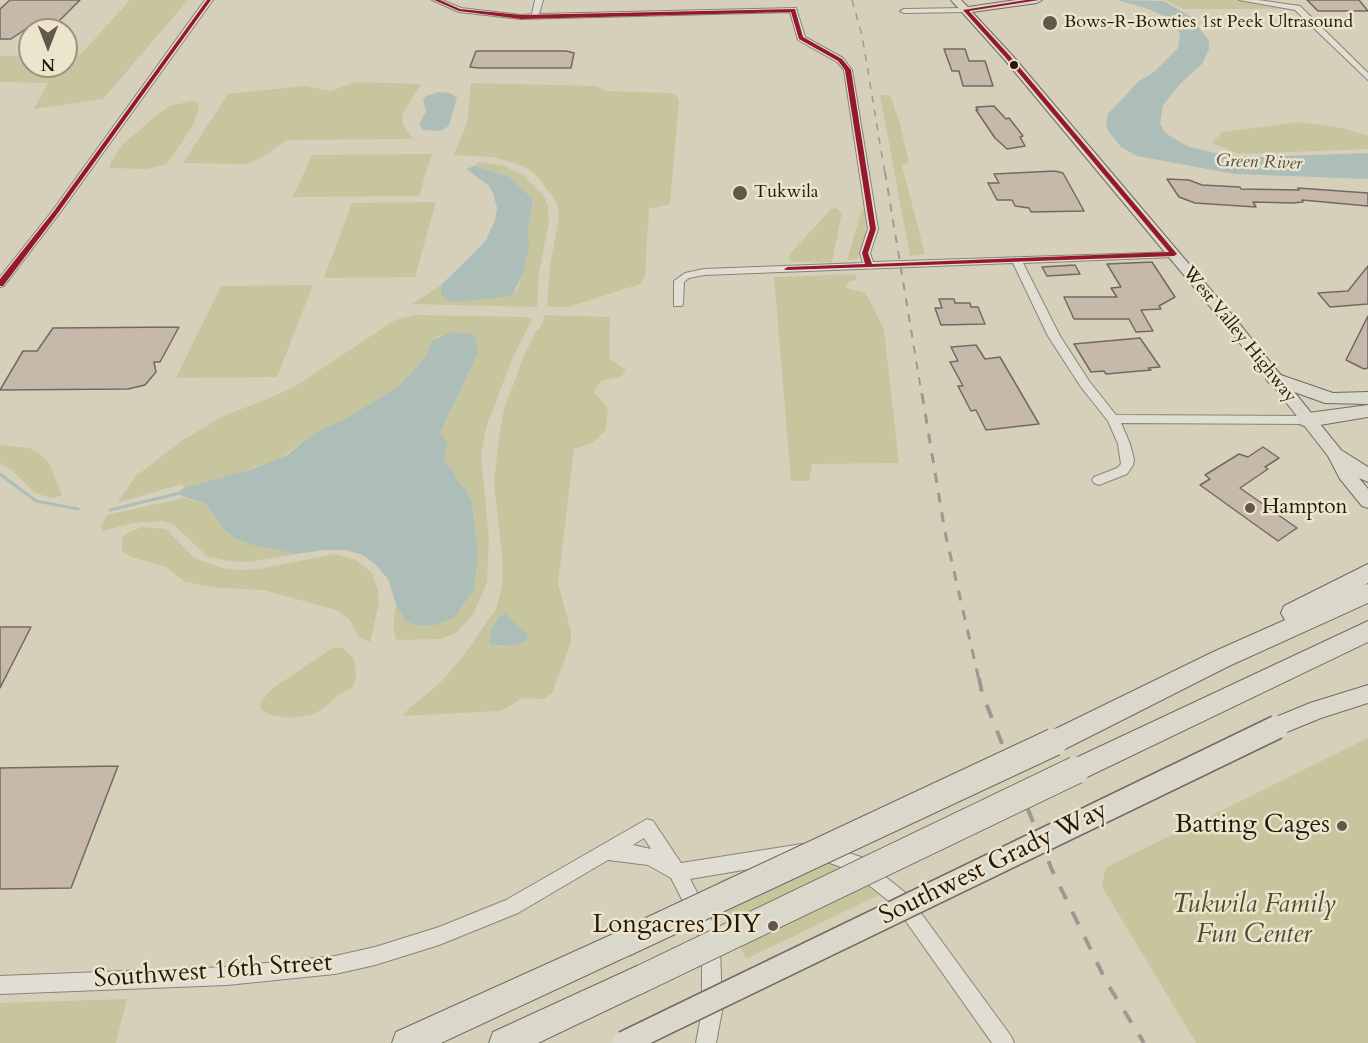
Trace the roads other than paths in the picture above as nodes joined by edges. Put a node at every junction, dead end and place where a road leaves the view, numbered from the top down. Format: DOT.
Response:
graph roads {
  1 [pos="209,0"];
  2 [pos="436,0"];
  3 [pos="449,0"];
  4 [pos="539,0"];
  5 [pos="1037,0"];
  6 [pos="1237,0"];
  7 [pos="1243,0"];
  8 [pos="1256,2"];
  9 [pos="960,5"];
  10 [pos="471,11"];
  11 [pos="904,11"];
  12 [pos="535,16"];
  13 [pos="1366,74"];
  14 [pos="1174,254"];
  15 [pos="1017,261"];
  16 [pos="869,266"];
  17 [pos="0,284"];
  18 [pos="678,304"];
  19 [pos="1275,378"];
  20 [pos="1368,398"];
  21 [pos="1332,399"];
  22 [pos="1368,411"];
  23 [pos="1113,419"];
  24 [pos="1308,420"];
  25 [pos="1335,453"];
  26 [pos="1368,476"];
  27 [pos="1099,480"];
  28 [pos="1368,501"];
  29 [pos="1368,573"];
  30 [pos="1368,593"];
  31 [pos="1368,631"];
  32 [pos="1368,644"];
  33 [pos="1221,659"];
  34 [pos="1237,693"];
  35 [pos="1368,694"];
  36 [pos="606,851"];
  37 [pos="677,872"];
  38 [pos="0,985"];
  39 [pos="407,1043"];
  40 [pos="504,1043"];
  41 [pos="624,1043"];
  42 [pos="706,1043"];
  43 [pos="1004,1043"];
  1 -- 17 [label="street"];
  2 -- 10 [label="street"];
  3 -- 10 [label="street"];
  4 -- 12 [label="street"];
  5 -- 9 [label="main road"];
  6 -- 8 [label="street"];
  7 -- 8 [label="street"];
  8 -- 13 [label="street"];
  9 -- 11 [label="street"];
  9 -- 14 [label="main road, West Valley Highway"];
  10 -- 12 [label="street"];
  12 -- 16 [label="street"];
  14 -- 15 [label="street"];
  14 -- 19 [label="main road, West Valley Highway"];
  15 -- 16 [label="street"];
  15 -- 23 [label="street"];
  16 -- 18 [label="street"];
  19 -- 21 [label="highway"];
  19 -- 24 [label="main road, West Valley Highway"];
  20 -- 21 [label="highway"];
  21 -- 24 [label="highway"];
  22 -- 24 [label="highway"];
  23 -- 24 [label="street"];
  23 -- 27 [label="street"];
  24 -- 25 [label="main road, West Valley Highway"];
  25 -- 26 [label="main road, West Valley Highway"];
  25 -- 28 [label="main road, West Valley Highway"];
  29 -- 33 [label="highway"];
  30 -- 33 [label="highway"];
  31 -- 34 [label="highway"];
  32 -- 34 [label="highway"];
  33 -- 39 [label="highway, bridge"];
  34 -- 40 [label="highway, bridge"];
  35 -- 41 [label="main road, Southwest Grady Way, bridge"];
  36 -- 37 [label="street"];
  36 -- 37 [label="street, Southwest 16th Street"];
  36 -- 38 [label="street, Southwest 16th Street"];
  37 -- 42 [label="street"];
  37 -- 43 [label="street"];
}
